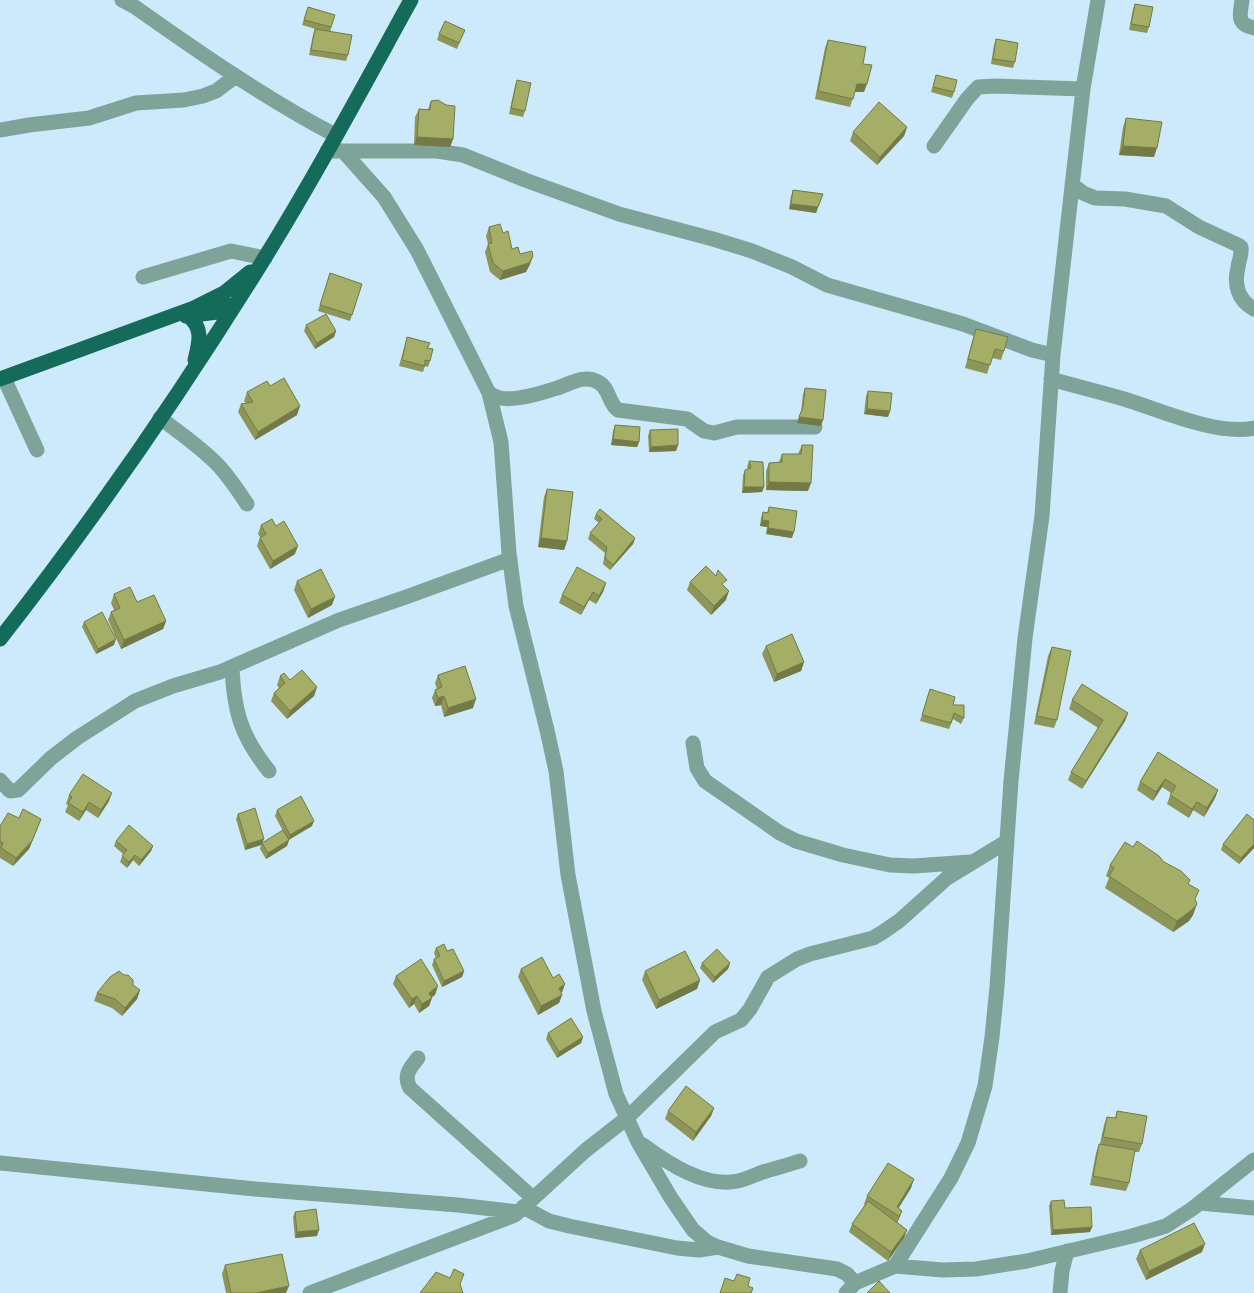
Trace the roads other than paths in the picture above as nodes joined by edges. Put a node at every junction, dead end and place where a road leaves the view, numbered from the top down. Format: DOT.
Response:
graph roads {
  1 [pos="122,0"];
  2 [pos="411,0"];
  3 [pos="1098,0"];
  4 [pos="1242,0"];
  5 [pos="1254,28"];
  6 [pos="236,76"];
  7 [pos="1084,90"];
  8 [pos="0,130"];
  9 [pos="335,135"];
  10 [pos="934,146"];
  11 [pos="327,151"];
  12 [pos="343,151"];
  13 [pos="1072,184"];
  14 [pos="265,258"];
  15 [pos="143,277"];
  16 [pos="236,304"];
  17 [pos="1254,309"];
  18 [pos="188,316"];
  19 [pos="167,318"];
  20 [pos="1053,355"];
  21 [pos="192,370"];
  22 [pos="2,378"];
  23 [pos="1050,379"];
  24 [pos="489,393"];
  25 [pos="160,418"];
  26 [pos="815,427"];
  27 [pos="1254,428"];
  28 [pos="37,450"];
  29 [pos="247,504"];
  30 [pos="510,559"];
  31 [pos="0,639"];
  32 [pos="232,667"];
  33 [pos="694,743"];
  34 [pos="269,771"];
  35 [pos="0,780"];
  36 [pos="1006,842"];
  37 [pos="974,861"];
  38 [pos="418,1058"];
  39 [pos="627,1118"];
  40 [pos="638,1142"];
  41 [pos="1254,1160"];
  42 [pos="800,1161"];
  43 [pos="0,1163"];
  44 [pos="1200,1203"];
  45 [pos="525,1206"];
  46 [pos="1254,1208"];
  47 [pos="718,1247"];
  48 [pos="1067,1251"];
  49 [pos="895,1266"];
  50 [pos="334,1288"];
  51 [pos="850,1288"];
  52 [pos="310,1293"];
  53 [pos="1060,1293"];
  1 -- 6 [label="street"];
  2 -- 9 [label="main road"];
  3 -- 7 [label="street"];
  4 -- 5 [label="street"];
  6 -- 8 [label="street"];
  6 -- 9 [label="street"];
  7 -- 10 [label="street"];
  7 -- 13 [label="street"];
  9 -- 11 [label="main road"];
  11 -- 12 [label="street"];
  11 -- 14 [label="main road"];
  12 -- 20 [label="street"];
  12 -- 24 [label="street"];
  13 -- 17 [label="street"];
  13 -- 20 [label="street"];
  14 -- 15 [label="street"];
  14 -- 16 [label="main road"];
  14 -- 19 [label="main road"];
  16 -- 18 [label="main road"];
  16 -- 21 [label="main road"];
  18 -- 19 [label="main road"];
  18 -- 21 [label="main road"];
  19 -- 22 [label="main road"];
  20 -- 23 [label="street"];
  21 -- 25 [label="main road"];
  22 -- 28 [label="street"];
  23 -- 27 [label="street"];
  23 -- 36 [label="street"];
  24 -- 26 [label="street"];
  24 -- 30 [label="street"];
  25 -- 29 [label="street"];
  25 -- 31 [label="main road"];
  30 -- 32 [label="street"];
  30 -- 39 [label="street"];
  32 -- 34 [label="street"];
  32 -- 35 [label="street"];
  33 -- 37 [label="street"];
  36 -- 37 [label="street"];
  36 -- 49 [label="street"];
  37 -- 39 [label="street"];
  38 -- 45 [label="street"];
  39 -- 40 [label="street"];
  39 -- 45 [label="street"];
  40 -- 42 [label="street"];
  40 -- 47 [label="street"];
  41 -- 44 [label="street"];
  43 -- 45 [label="street"];
  44 -- 46 [label="street"];
  44 -- 48 [label="street"];
  45 -- 47 [label="street"];
  45 -- 50 [label="street"];
  47 -- 51 [label="street"];
  48 -- 49 [label="street"];
  48 -- 53 [label="street"];
  49 -- 51 [label="street"];
  50 -- 52 [label="street"];
}
